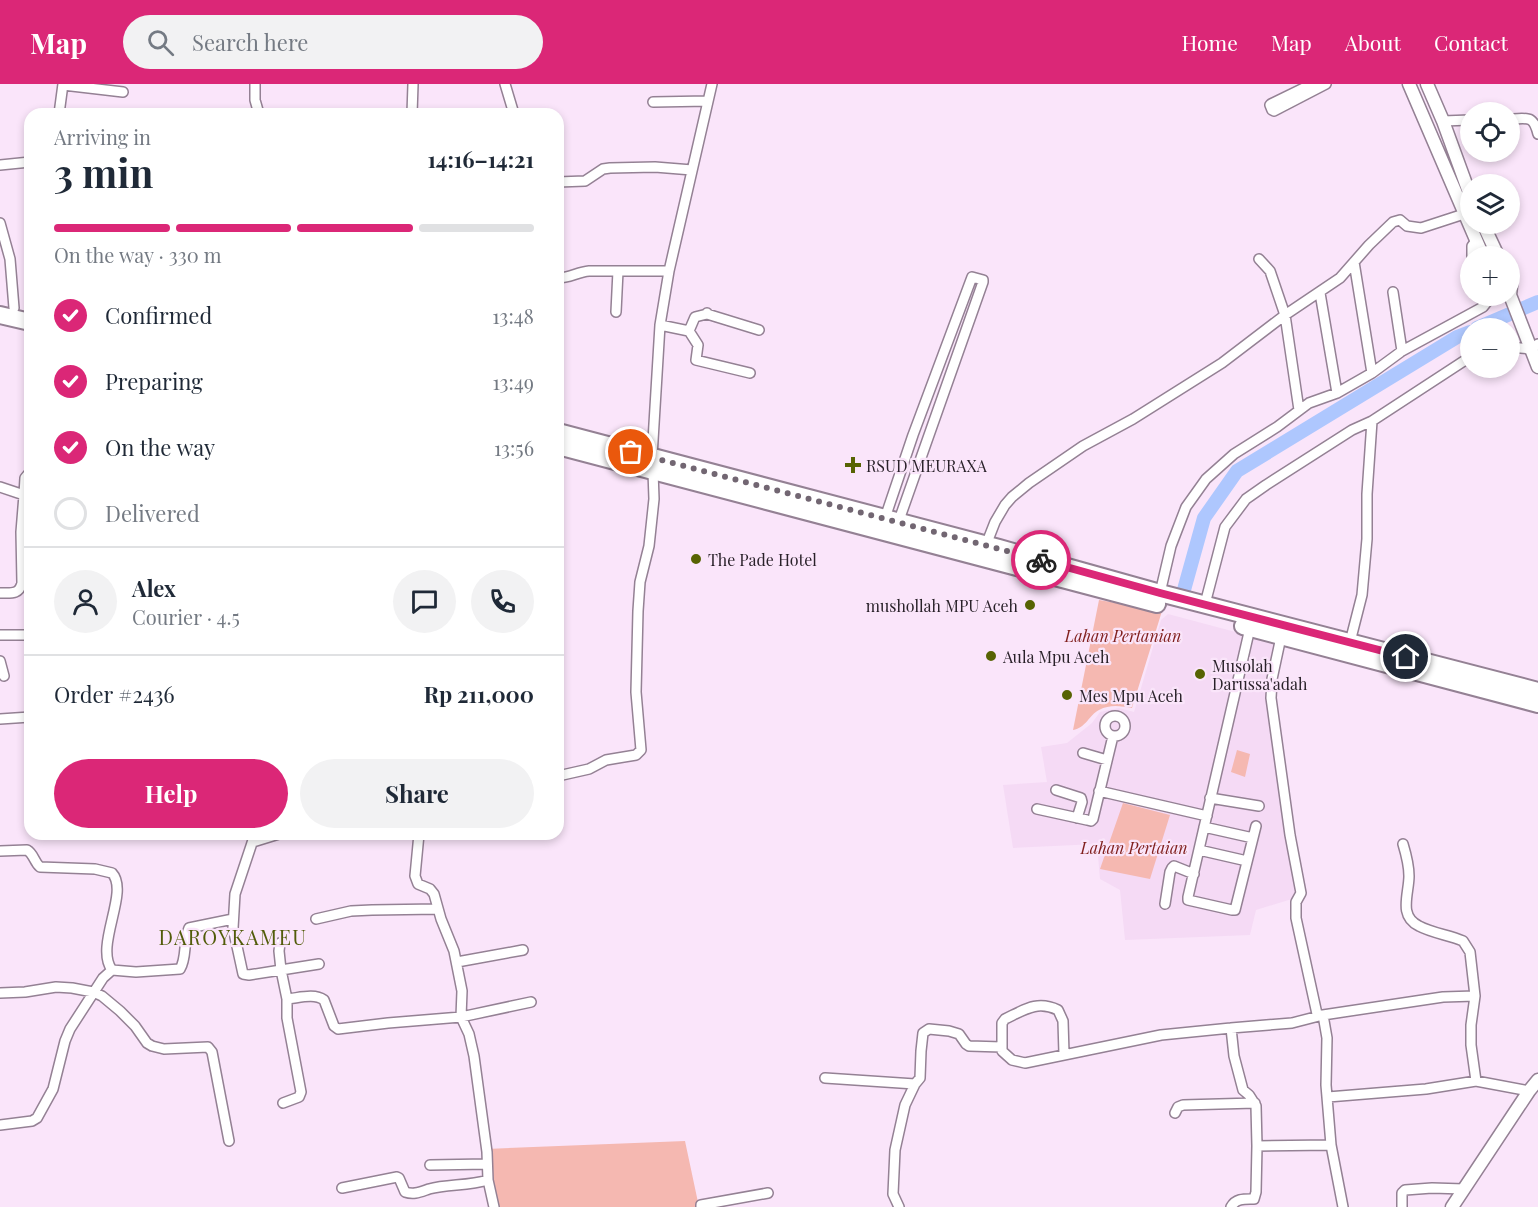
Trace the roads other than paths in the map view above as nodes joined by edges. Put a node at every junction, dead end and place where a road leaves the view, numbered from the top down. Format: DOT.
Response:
graph roads {
  1 [pos="255,84"];
  2 [pos="413,84"];
  3 [pos="505,84"];
  4 [pos="712,84"];
  5 [pos="1312,84"];
  6 [pos="1326,84"];
  7 [pos="1409,84"];
  8 [pos="1427,84"];
  9 [pos="63,85"];
  10 [pos="123,92"];
  11 [pos="1432,98"];
  12 [pos="708,101"];
  13 [pos="653,102"];
  14 [pos="1418,104"];
  15 [pos="60,108"];
  16 [pos="257,108"];
  17 [pos="412,108"];
  18 [pos="512,108"];
  19 [pos="1520,118"];
  20 [pos="1460,120"];
  21 [pos="1443,121"];
  22 [pos="1538,134"];
  23 [pos="24,163"];
  24 [pos="0,165"];
  25 [pos="692,170"];
  26 [pos="1462,174"];
  27 [pos="564,182"];
  28 [pos="1460,204"];
  29 [pos="1460,215"];
  30 [pos="0,223"];
  31 [pos="1473,234"];
  32 [pos="1476,240"];
  33 [pos="1472,246"];
  34 [pos="1479,246"];
  35 [pos="1259,259"];
  36 [pos="1354,262"];
  37 [pos="618,271"];
  38 [pos="669,271"];
  39 [pos="564,278"];
  40 [pos="1393,292"];
  41 [pos="1320,293"];
  42 [pos="1484,306"];
  43 [pos="1514,306"];
  44 [pos="11,309"];
  45 [pos="616,312"];
  46 [pos="1285,315"];
  47 [pos="24,318"];
  48 [pos="660,325"];
  49 [pos="759,330"];
  50 [pos="689,331"];
  51 [pos="1534,346"];
  52 [pos="1402,351"];
  53 [pos="1460,363"];
  54 [pos="1538,367"];
  55 [pos="750,373"];
  56 [pos="1372,373"];
  57 [pos="1337,393"];
  58 [pos="1299,410"];
  59 [pos="1371,421"];
  60 [pos="564,434"];
  61 [pos="564,447"];
  62 [pos="652,464"];
  63 [pos="0,488"];
  64 [pos="24,497"];
  65 [pos="24,515"];
  66 [pos="892,520"];
  67 [pos="993,551"];
  68 [pos="0,593"];
  69 [pos="1160,593"];
  70 [pos="1205,604"];
  71 [pos="1250,628"];
  72 [pos="0,635"];
  73 [pos="24,636"];
  74 [pos="1280,642"];
  75 [pos="1350,642"];
  76 [pos="0,661"];
  77 [pos="4,676"];
  78 [pos="1538,691"];
  79 [pos="1538,704"];
  80 [pos="24,717"];
  81 [pos="0,719"];
  82 [pos="1113,736"];
  83 [pos="1083,753"];
  84 [pos="1107,760"];
  85 [pos="564,775"];
  86 [pos="1056,790"];
  87 [pos="1099,791"];
  88 [pos="1210,798"];
  89 [pos="1259,806"];
  90 [pos="1037,809"];
  91 [pos="1207,816"];
  92 [pos="1077,818"];
  93 [pos="1256,826"];
  94 [pos="1204,827"];
  95 [pos="1253,838"];
  96 [pos="253,840"];
  97 [pos="418,840"];
  98 [pos="1403,844"];
  99 [pos="0,850"];
  100 [pos="1199,850"];
  101 [pos="1247,861"];
  102 [pos="1194,874"];
  103 [pos="1165,904"];
  104 [pos="438,909"];
  105 [pos="234,919"];
  106 [pos="316,919"];
  107 [pos="280,943"];
  108 [pos="523,950"];
  109 [pos="457,962"];
  110 [pos="319,964"];
  111 [pos="112,970"];
  112 [pos="281,970"];
  113 [pos="93,992"];
  114 [pos="0,993"];
  115 [pos="1475,996"];
  116 [pos="287,999"];
  117 [pos="531,1002"];
  118 [pos="1323,1015"];
  119 [pos="461,1017"];
  120 [pos="1231,1028"];
  121 [pos="1002,1047"];
  122 [pos="1064,1054"];
  123 [pos="825,1078"];
  124 [pos="1476,1081"];
  125 [pos="915,1084"];
  126 [pos="1535,1086"];
  127 [pos="1328,1098"];
  128 [pos="283,1103"];
  129 [pos="1255,1103"];
  130 [pos="1176,1113"];
  131 [pos="0,1125"];
  132 [pos="229,1141"];
  133 [pos="1331,1145"];
  134 [pos="1257,1146"];
  135 [pos="487,1164"];
  136 [pos="430,1165"];
  137 [pos="488,1180"];
  138 [pos="342,1188"];
  139 [pos="1464,1189"];
  140 [pos="768,1193"];
  141 [pos="494,1207"];
  142 [pos="701,1207"];
  143 [pos="899,1207"];
  144 [pos="1231,1207"];
  145 [pos="1343,1207"];
  146 [pos="1402,1207"];
  147 [pos="1452,1207"];
  1 -- 16 [label="street"];
  2 -- 17 [label="street"];
  3 -- 18 [label="street"];
  4 -- 12 [label="street"];
  5 -- 6 [label="street"];
  7 -- 14 [label="main road"];
  8 -- 11 [label="main road"];
  9 -- 10 [label="street"];
  9 -- 15 [label="street"];
  11 -- 14 [label="main road"];
  11 -- 21 [label="main road"];
  12 -- 13 [label="street"];
  12 -- 25 [label="street"];
  14 -- 28 [label="main road"];
  19 -- 22 [label="street"];
  20 -- 21 [label="street"];
  21 -- 26 [label="main road"];
  23 -- 24 [label="street"];
  25 -- 27 [label="street"];
  25 -- 38 [label="street"];
  29 -- 36 [label="street"];
  30 -- 44 [label="street"];
  31 -- 32 [label="main road"];
  32 -- 33 [label="street"];
  32 -- 34 [label="main road"];
  35 -- 46 [label="street"];
  36 -- 41 [label="street"];
  36 -- 56 [label="street"];
  37 -- 38 [label="street"];
  37 -- 39 [label="street"];
  37 -- 45 [label="street"];
  38 -- 48 [label="street"];
  40 -- 52 [label="street"];
  41 -- 46 [label="street"];
  41 -- 57 [label="street"];
  42 -- 52 [label="street"];
  43 -- 51 [label="main road"];
  44 -- 47 [label="highway"];
  46 -- 58 [label="street"];
  46 -- 67 [label="street"];
  48 -- 50 [label="street"];
  48 -- 62 [label="street"];
  49 -- 50 [label="street"];
  50 -- 55 [label="street"];
  51 -- 54 [label="main road"];
  52 -- 56 [label="street"];
  53 -- 59 [label="street"];
  56 -- 57 [label="street"];
  57 -- 58 [label="street"];
  58 -- 69 [label="street"];
  59 -- 70 [label="street"];
  59 -- 75 [label="street"];
  60 -- 62 [label="highway"];
  61 -- 62 [label="highway"];
  62 -- 66 [label="highway"];
  62 -- 67 [label="highway"];
  62 -- 85 [label="street"];
  63 -- 64 [label="street"];
  65 -- 68 [label="street"];
  66 -- 66 [label="street"];
  66 -- 67 [label="highway"];
  67 -- 69 [label="highway"];
  67 -- 71 [label="highway"];
  69 -- 70 [label="highway"];
  70 -- 75 [label="highway"];
  71 -- 74 [label="highway"];
  71 -- 88 [label="street"];
  72 -- 73 [label="street"];
  74 -- 79 [label="highway"];
  74 -- 118 [label="street"];
  75 -- 78 [label="highway"];
  76 -- 77 [label="street"];
  80 -- 81 [label="street"];
  82 -- 84 [label="street"];
  83 -- 84 [label="street"];
  84 -- 87 [label="street"];
  86 -- 92 [label="street"];
  87 -- 91 [label="street"];
  87 -- 92 [label="street"];
  88 -- 89 [label="street"];
  88 -- 91 [label="street"];
  90 -- 92 [label="street"];
  91 -- 94 [label="street"];
  93 -- 95 [label="street"];
  94 -- 95 [label="street"];
  94 -- 100 [label="street"];
  95 -- 101 [label="street"];
  96 -- 105 [label="street"];
  97 -- 104 [label="street"];
  98 -- 115 [label="street"];
  99 -- 111 [label="street"];
  100 -- 101 [label="street"];
  100 -- 102 [label="street"];
  101 -- 102 [label="street"];
  102 -- 103 [label="street"];
  104 -- 106 [label="street"];
  104 -- 109 [label="street"];
  105 -- 111 [label="street"];
  105 -- 112 [label="street"];
  107 -- 112 [label="street"];
  108 -- 109 [label="street"];
  109 -- 119 [label="street"];
  110 -- 112 [label="street"];
  111 -- 113 [label="street"];
  112 -- 116 [label="street"];
  113 -- 114 [label="street"];
  113 -- 131 [label="street"];
  113 -- 132 [label="street"];
  115 -- 118 [label="street"];
  115 -- 124 [label="street"];
  116 -- 119 [label="street"];
  116 -- 128 [label="street"];
  117 -- 119 [label="street"];
  118 -- 120 [label="street"];
  118 -- 127 [label="street"];
  119 -- 135 [label="street"];
  120 -- 122 [label="street"];
  120 -- 129 [label="street"];
  121 -- 122 [label="street"];
  121 -- 122 [label="street"];
  121 -- 125 [label="street"];
  123 -- 125 [label="street"];
  124 -- 126 [label="street"];
  124 -- 127 [label="street"];
  125 -- 143 [label="street"];
  126 -- 139 [label="main road"];
  127 -- 133 [label="street"];
  129 -- 130 [label="street"];
  129 -- 134 [label="street"];
  133 -- 134 [label="street"];
  133 -- 145 [label="street"];
  134 -- 144 [label="street"];
  135 -- 136 [label="street"];
  135 -- 137 [label="street"];
  137 -- 138 [label="street"];
  137 -- 141 [label="street"];
  139 -- 146 [label="street"];
  139 -- 147 [label="main road"];
  140 -- 142 [label="street"];
}
